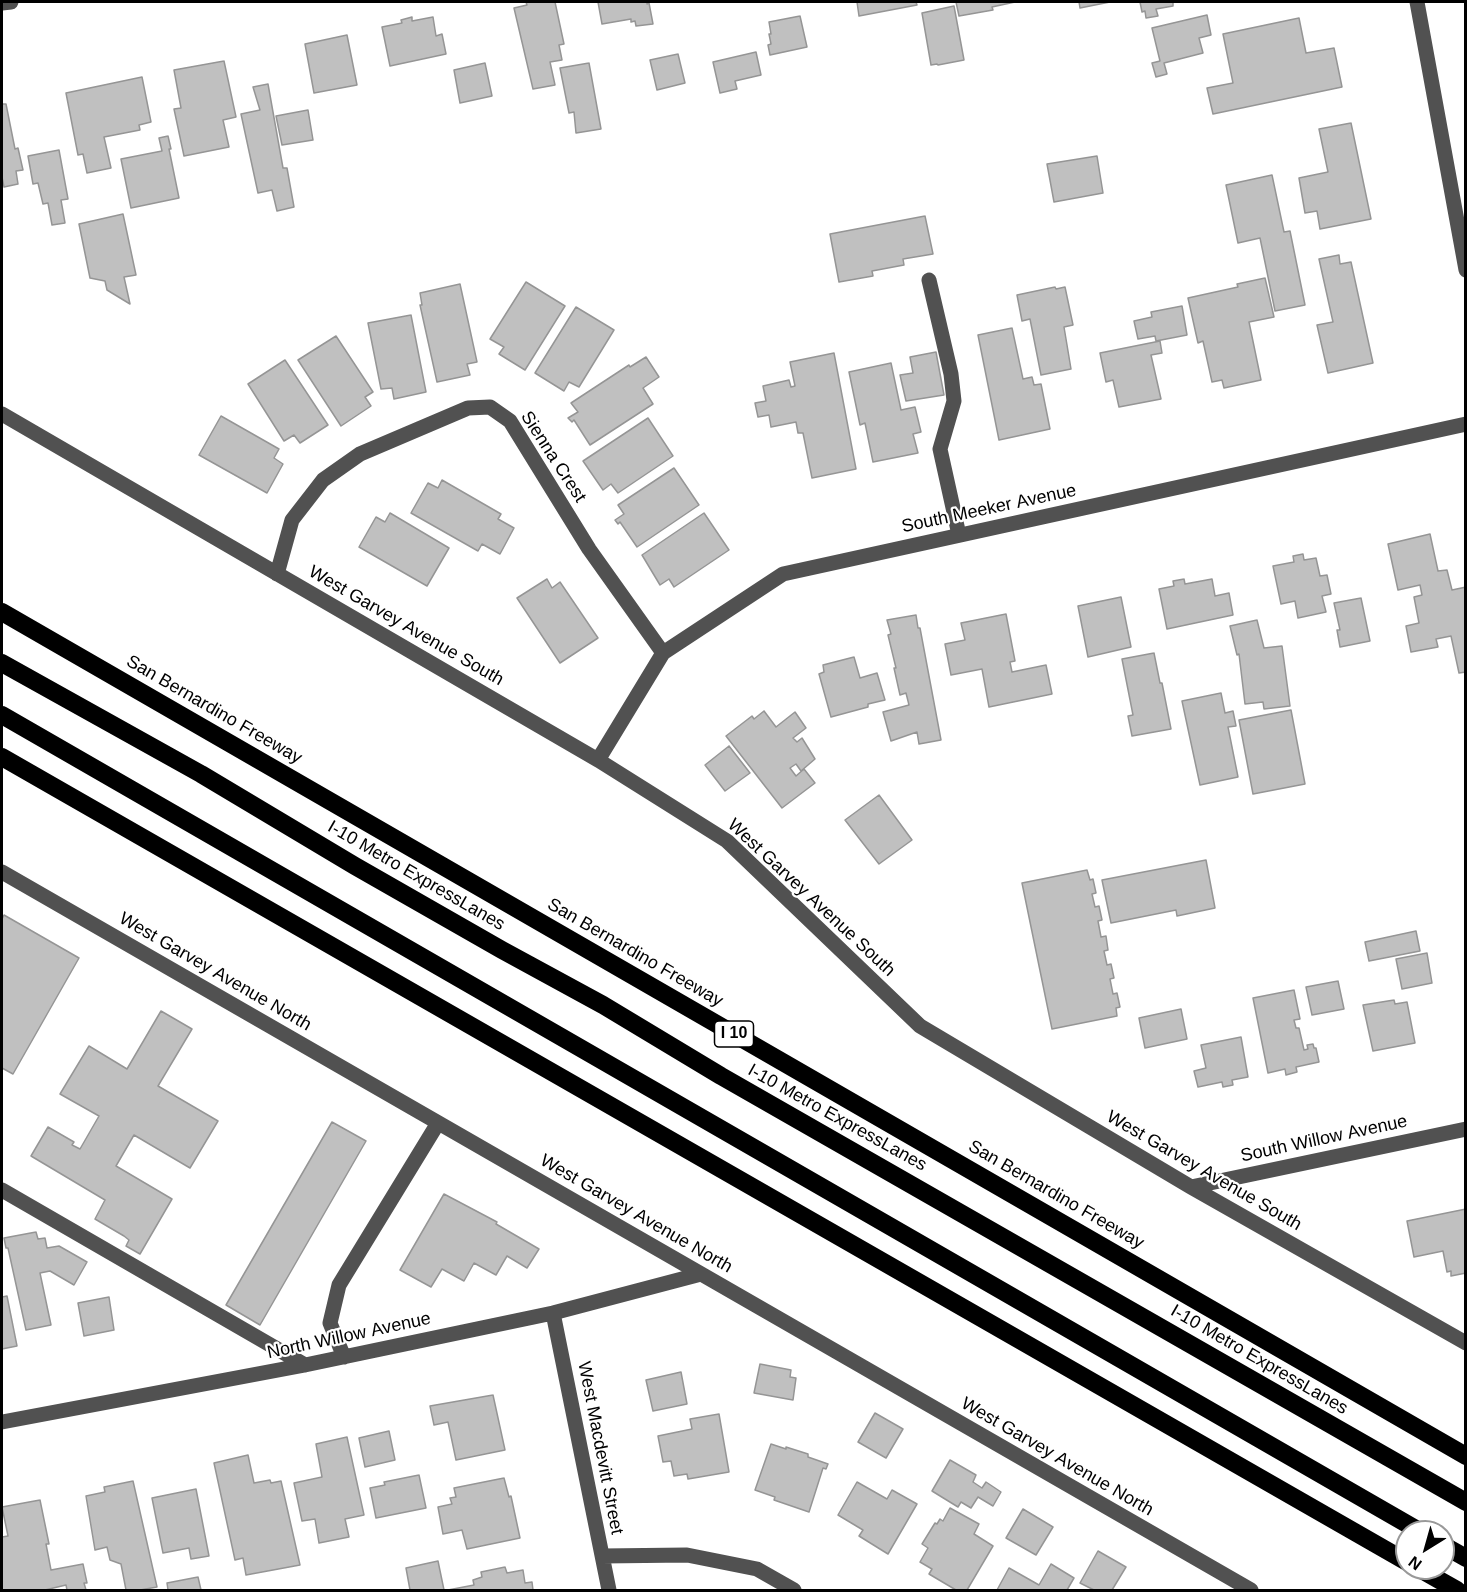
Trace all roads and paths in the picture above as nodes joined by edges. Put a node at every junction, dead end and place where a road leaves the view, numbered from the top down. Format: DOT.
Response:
graph roads {
  1 [pos="11,2"];
  2 [pos="1417,2"];
  3 [pos="2,3"];
  4 [pos="1466,270"];
  5 [pos="930,280"];
  6 [pos="2,414"];
  7 [pos="1466,424"];
  8 [pos="959,535"];
  9 [pos="277,573"];
  10 [pos="2,612"];
  11 [pos="663,652"];
  12 [pos="2,663"];
  13 [pos="2,715"];
  14 [pos="2,757"];
  15 [pos="598,760"];
  16 [pos="2,872"];
  17 [pos="438,1123"];
  18 [pos="1466,1129"];
  19 [pos="1191,1187"];
  20 [pos="2,1190"];
  21 [pos="701,1274"];
  22 [pos="553,1313"];
  23 [pos="1466,1342"];
  24 [pos="344,1357"];
  25 [pos="305,1365"];
  26 [pos="2,1422"];
  27 [pos="1466,1456"];
  28 [pos="1466,1502"];
  29 [pos="1400,1520"];
  30 [pos="1395,1555"];
  31 [pos="602,1556"];
  32 [pos="1439,1580"];
  33 [pos="609,1590"];
  34 [pos="794,1590"];
  35 [pos="1251,1590"];
  36 [pos="1457,1590"];
  1 -- 3 [label="street"];
  2 -- 4 [label="street"];
  5 -- 8 [label="street"];
  6 -- 9 [label="street, West Garvey Avenue South"];
  7 -- 8 [label="street, South Meeker Avenue"];
  8 -- 11 [label="street, South Meeker Avenue"];
  9 -- 11 [label="street, Sienna Crest"];
  9 -- 15 [label="street, West Garvey Avenue South"];
  10 -- 27 [label="highway, San Bernardino Freeway / I 10"];
  11 -- 15 [label="street, South Meeker Avenue"];
  12 -- 28 [label="highway, I-10 Metro ExpressLanes"];
  13 -- 29 [label="highway"];
  14 -- 30 [label="highway"];
  15 -- 19 [label="street, West Garvey Avenue South"];
  16 -- 17 [label="street, West Garvey Avenue North"];
  17 -- 21 [label="street, West Garvey Avenue North"];
  17 -- 24 [label="street"];
  18 -- 19 [label="street, South Willow Avenue"];
  19 -- 23 [label="street, West Garvey Avenue South"];
  20 -- 25 [label="street"];
  21 -- 22 [label="street, North Willow Avenue"];
  21 -- 35 [label="street, West Garvey Avenue North"];
  22 -- 24 [label="street, North Willow Avenue"];
  22 -- 31 [label="street, West Macdevitt Street"];
  24 -- 25 [label="street, North Willow Avenue"];
  25 -- 26 [label="street, North Willow Avenue"];
  31 -- 33 [label="street, West Macdevitt Street"];
  31 -- 34 [label="street"];
  32 -- 36 [label="highway"];
}
